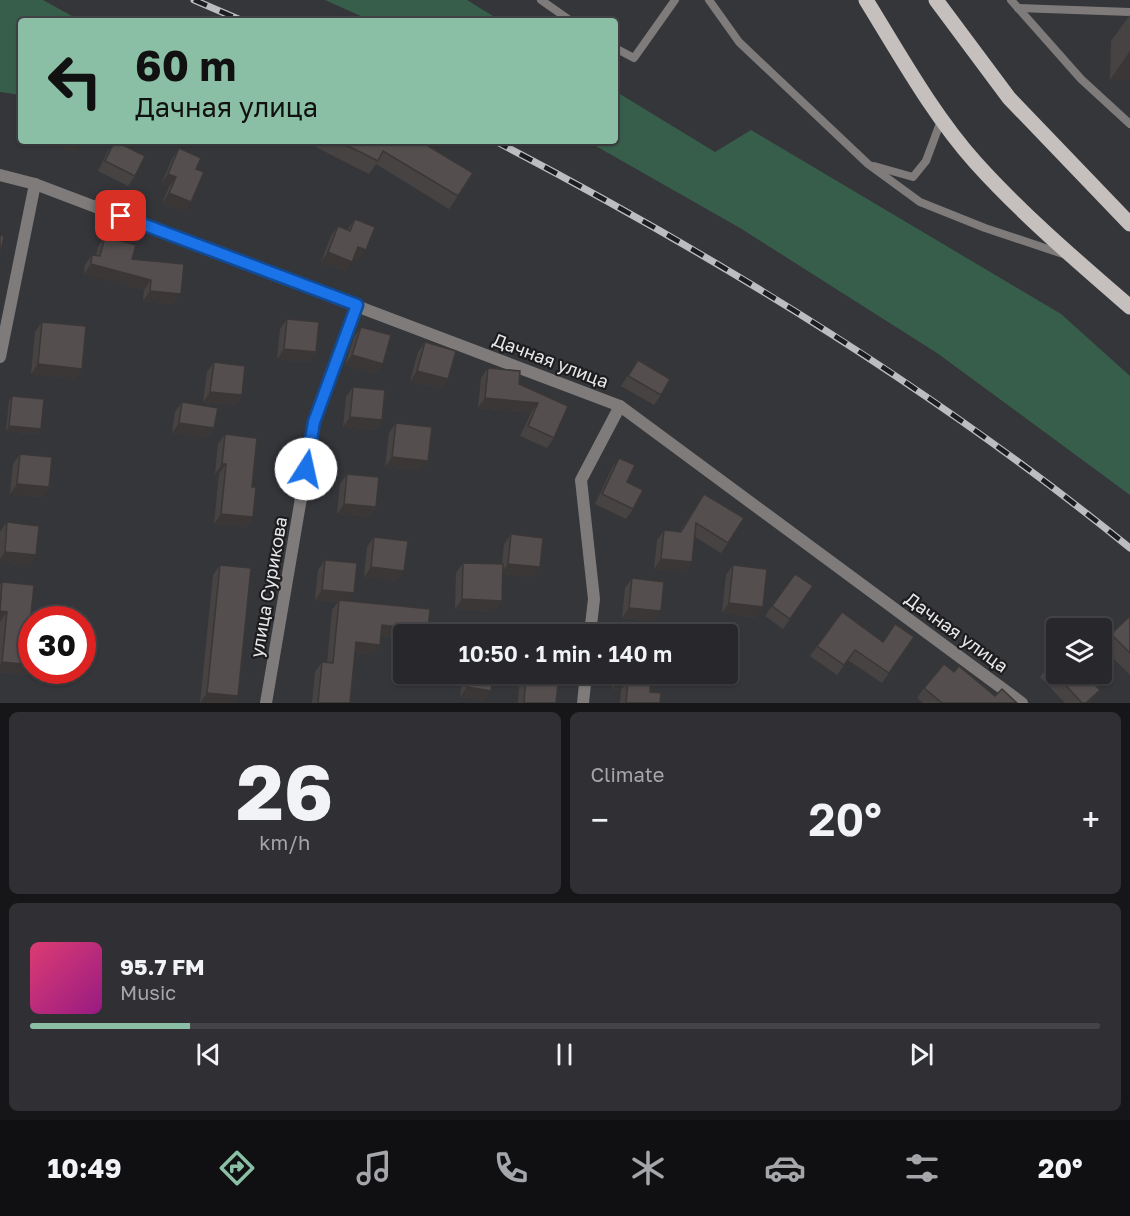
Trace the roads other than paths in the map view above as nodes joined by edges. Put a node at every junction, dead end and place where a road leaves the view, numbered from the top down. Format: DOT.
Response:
graph roads {
  1 [pos="540,0"];
  2 [pos="675,0"];
  3 [pos="709,0"];
  4 [pos="866,0"];
  5 [pos="936,0"];
  6 [pos="1011,0"];
  7 [pos="1018,8"];
  8 [pos="1130,12"];
  9 [pos="567,18"];
  10 [pos="618,50"];
  11 [pos="942,117"];
  12 [pos="1130,124"];
  13 [pos="868,164"];
  14 [pos="0,175"];
  15 [pos="35,184"];
  16 [pos="1130,224"];
  17 [pos="1072,257"];
  18 [pos="357,305"];
  19 [pos="1130,307"];
  20 [pos="0,357"];
  21 [pos="620,406"];
  22 [pos="591,624"];
  23 [pos="585,684"];
  24 [pos="266,703"];
  25 [pos="583,703"];
  26 [pos="1022,703"];
  1 -- 9 [label="lane"];
  2 -- 10 [label="lane"];
  3 -- 13 [label="lane"];
  4 -- 11 [label="main road"];
  5 -- 16 [label="main road"];
  6 -- 7 [label="lane"];
  7 -- 8 [label="lane"];
  7 -- 12 [label="lane"];
  11 -- 13 [label="lane"];
  11 -- 17 [label="main road"];
  13 -- 17 [label="lane"];
  14 -- 15 [label="street, Дачная улица"];
  15 -- 18 [label="street, Дачная улица"];
  15 -- 20 [label="street"];
  17 -- 19 [label="main road"];
  18 -- 21 [label="street, Дачная улица"];
  18 -- 24 [label="street, улица Сурикова"];
  21 -- 22 [label="street"];
  21 -- 26 [label="street, Дачная улица"];
  23 -- 25 [label="street"];
}
